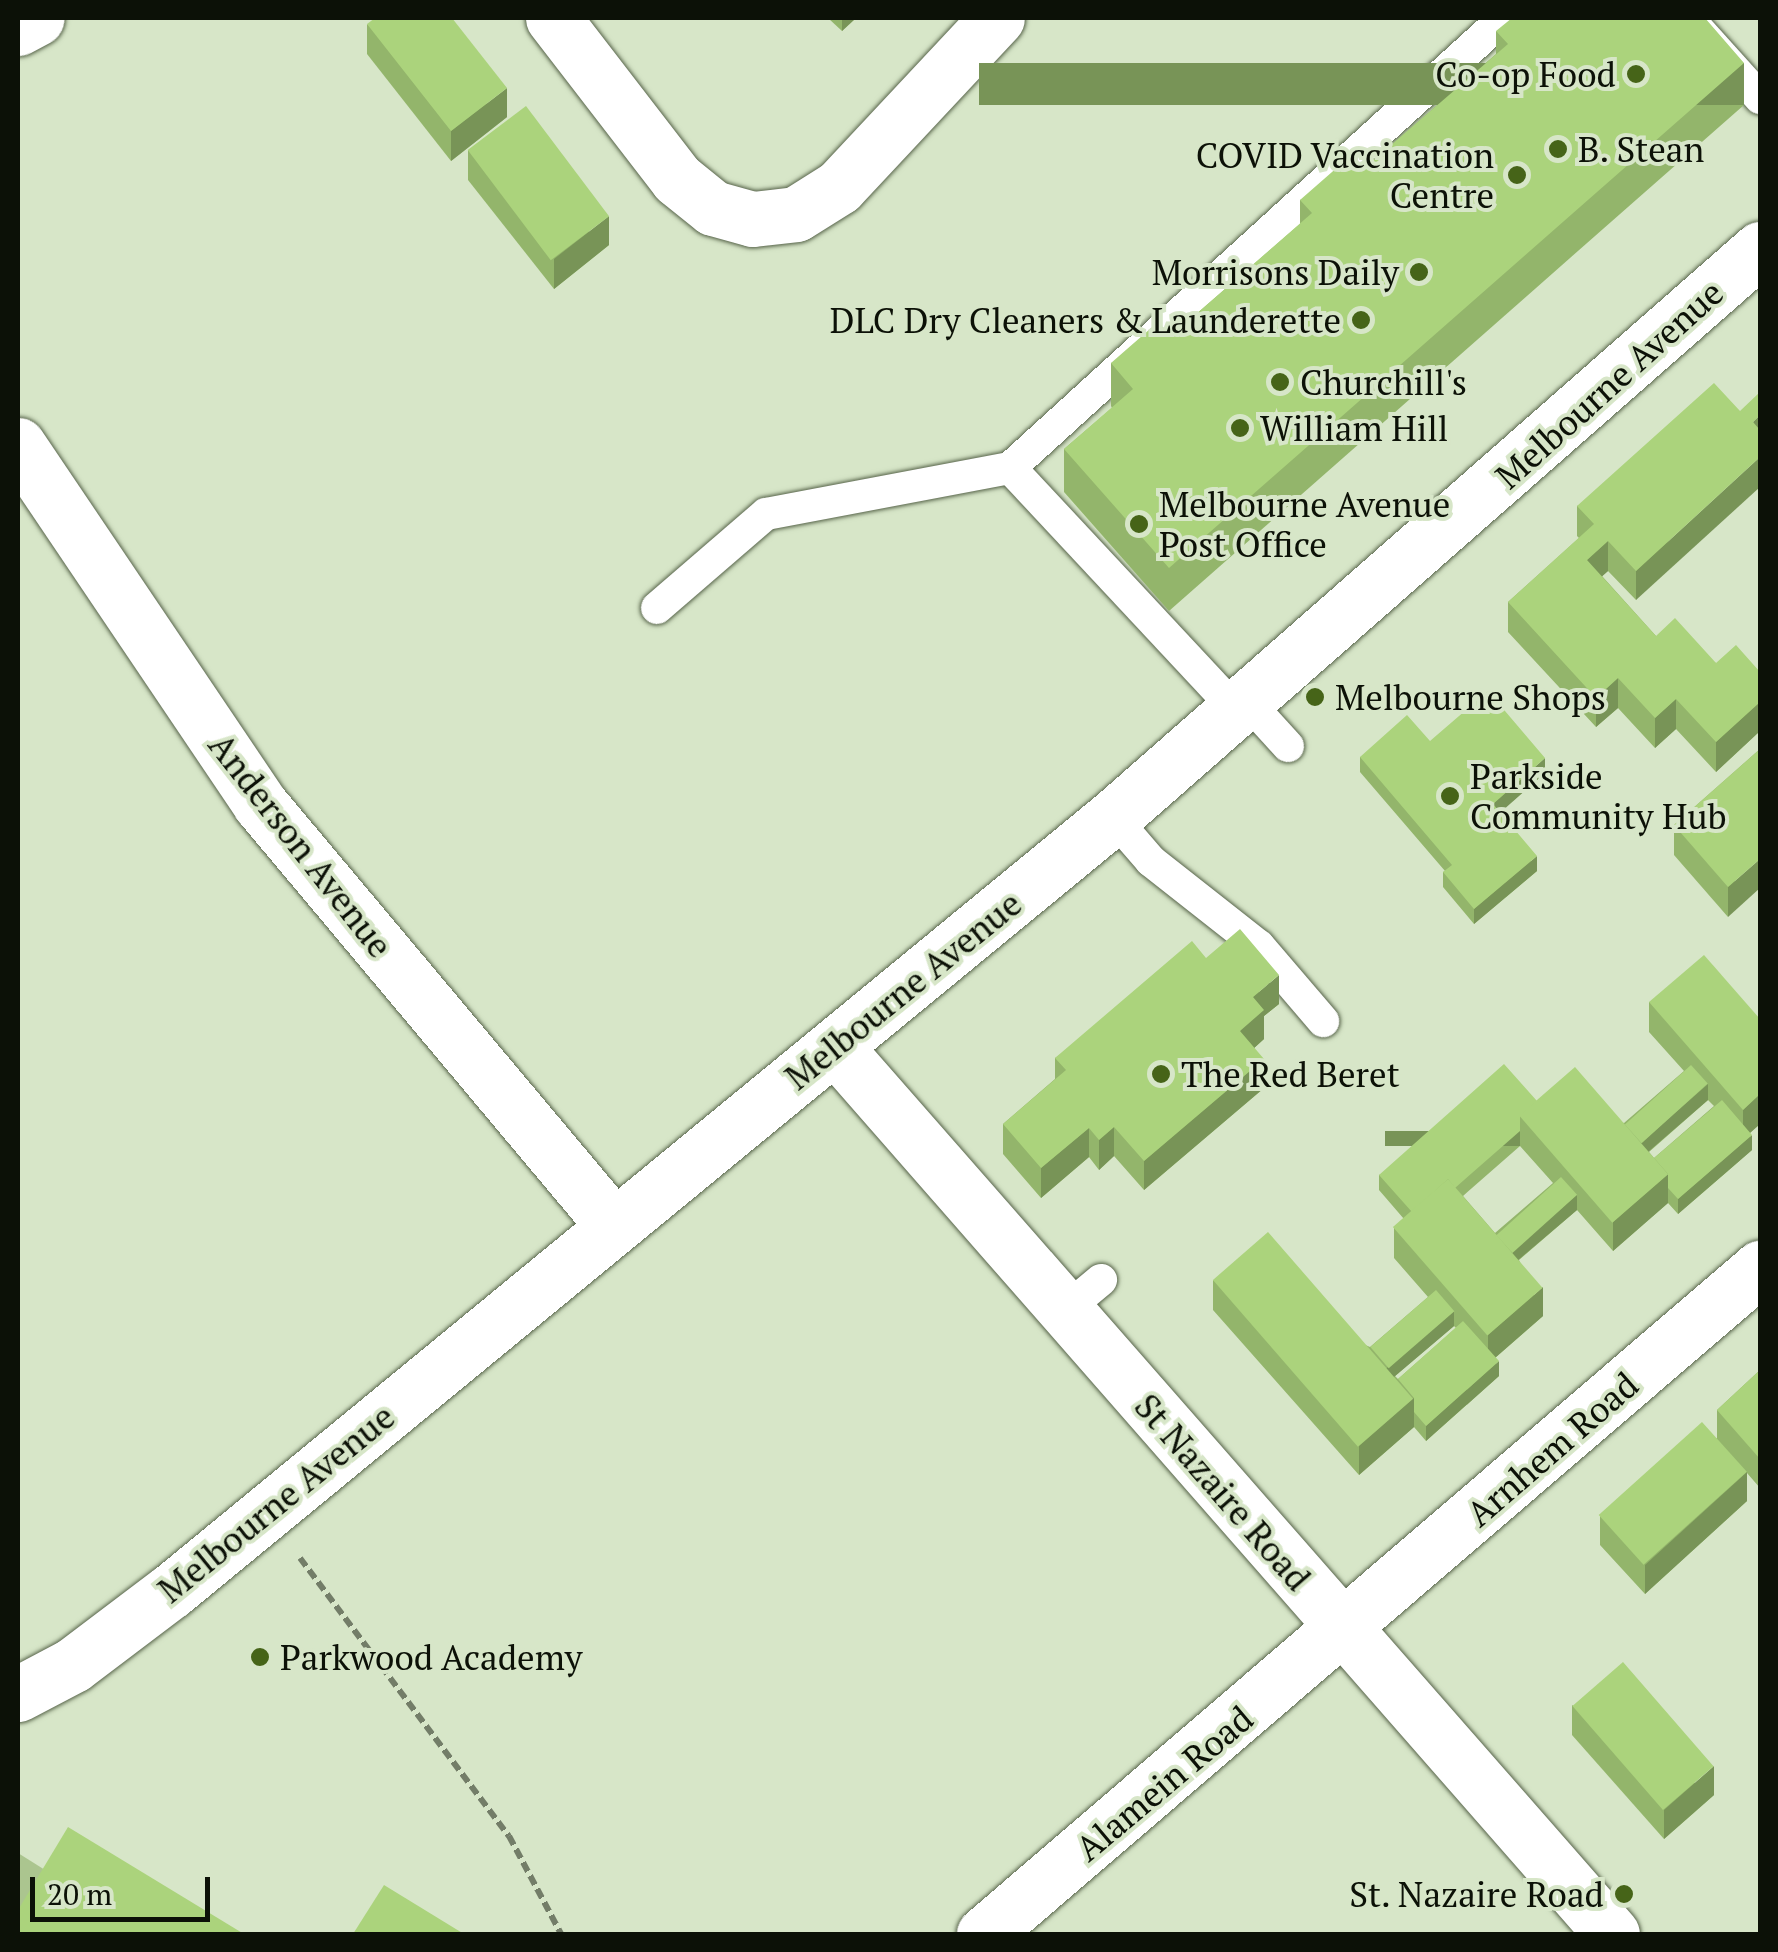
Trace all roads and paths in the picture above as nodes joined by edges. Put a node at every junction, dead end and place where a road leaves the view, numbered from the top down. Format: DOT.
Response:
graph roads {
  1 [pos="37,18"];
  2 [pos="553,18"];
  3 [pos="998,18"];
  4 [pos="1504,18"];
  5 [pos="1688,18"];
  6 [pos="18,28"];
  7 [pos="1760,98"];
  8 [pos="1760,249"];
  9 [pos="18,444"];
  10 [pos="1010,468"];
  11 [pos="657,608"];
  12 [pos="1242,705"];
  13 [pos="1288,746"];
  14 [pos="1113,817"];
  15 [pos="1323,1022"];
  16 [pos="835,1047"];
  17 [pos="613,1224"];
  18 [pos="1760,1268"];
  19 [pos="266,1512"];
  20 [pos="1344,1632"];
  21 [pos="18,1694"];
  22 [pos="561,1934"];
  23 [pos="984,1934"];
  24 [pos="1612,1934"];
  1 -- 6 [label="street"];
  2 -- 3 [label="street"];
  4 -- 10 [label="lane"];
  5 -- 7 [label="lane"];
  8 -- 12 [label="street, Melbourne Avenue"];
  9 -- 17 [label="street, Anderson Avenue"];
  10 -- 11 [label="lane"];
  10 -- 12 [label="lane"];
  12 -- 13 [label="lane"];
  12 -- 14 [label="street, Melbourne Avenue"];
  14 -- 15 [label="lane"];
  14 -- 16 [label="street, Melbourne Avenue"];
  16 -- 17 [label="street, Melbourne Avenue"];
  16 -- 20 [label="street, St Nazaire Road"];
  17 -- 19 [label="street, Melbourne Avenue"];
  18 -- 20 [label="street, Arnhem Road"];
  19 -- 21 [label="street, Melbourne Avenue"];
  19 -- 22 [label="path"];
  20 -- 23 [label="street, Alamein Road"];
  20 -- 24 [label="street, St Nazaire Road"];
}
